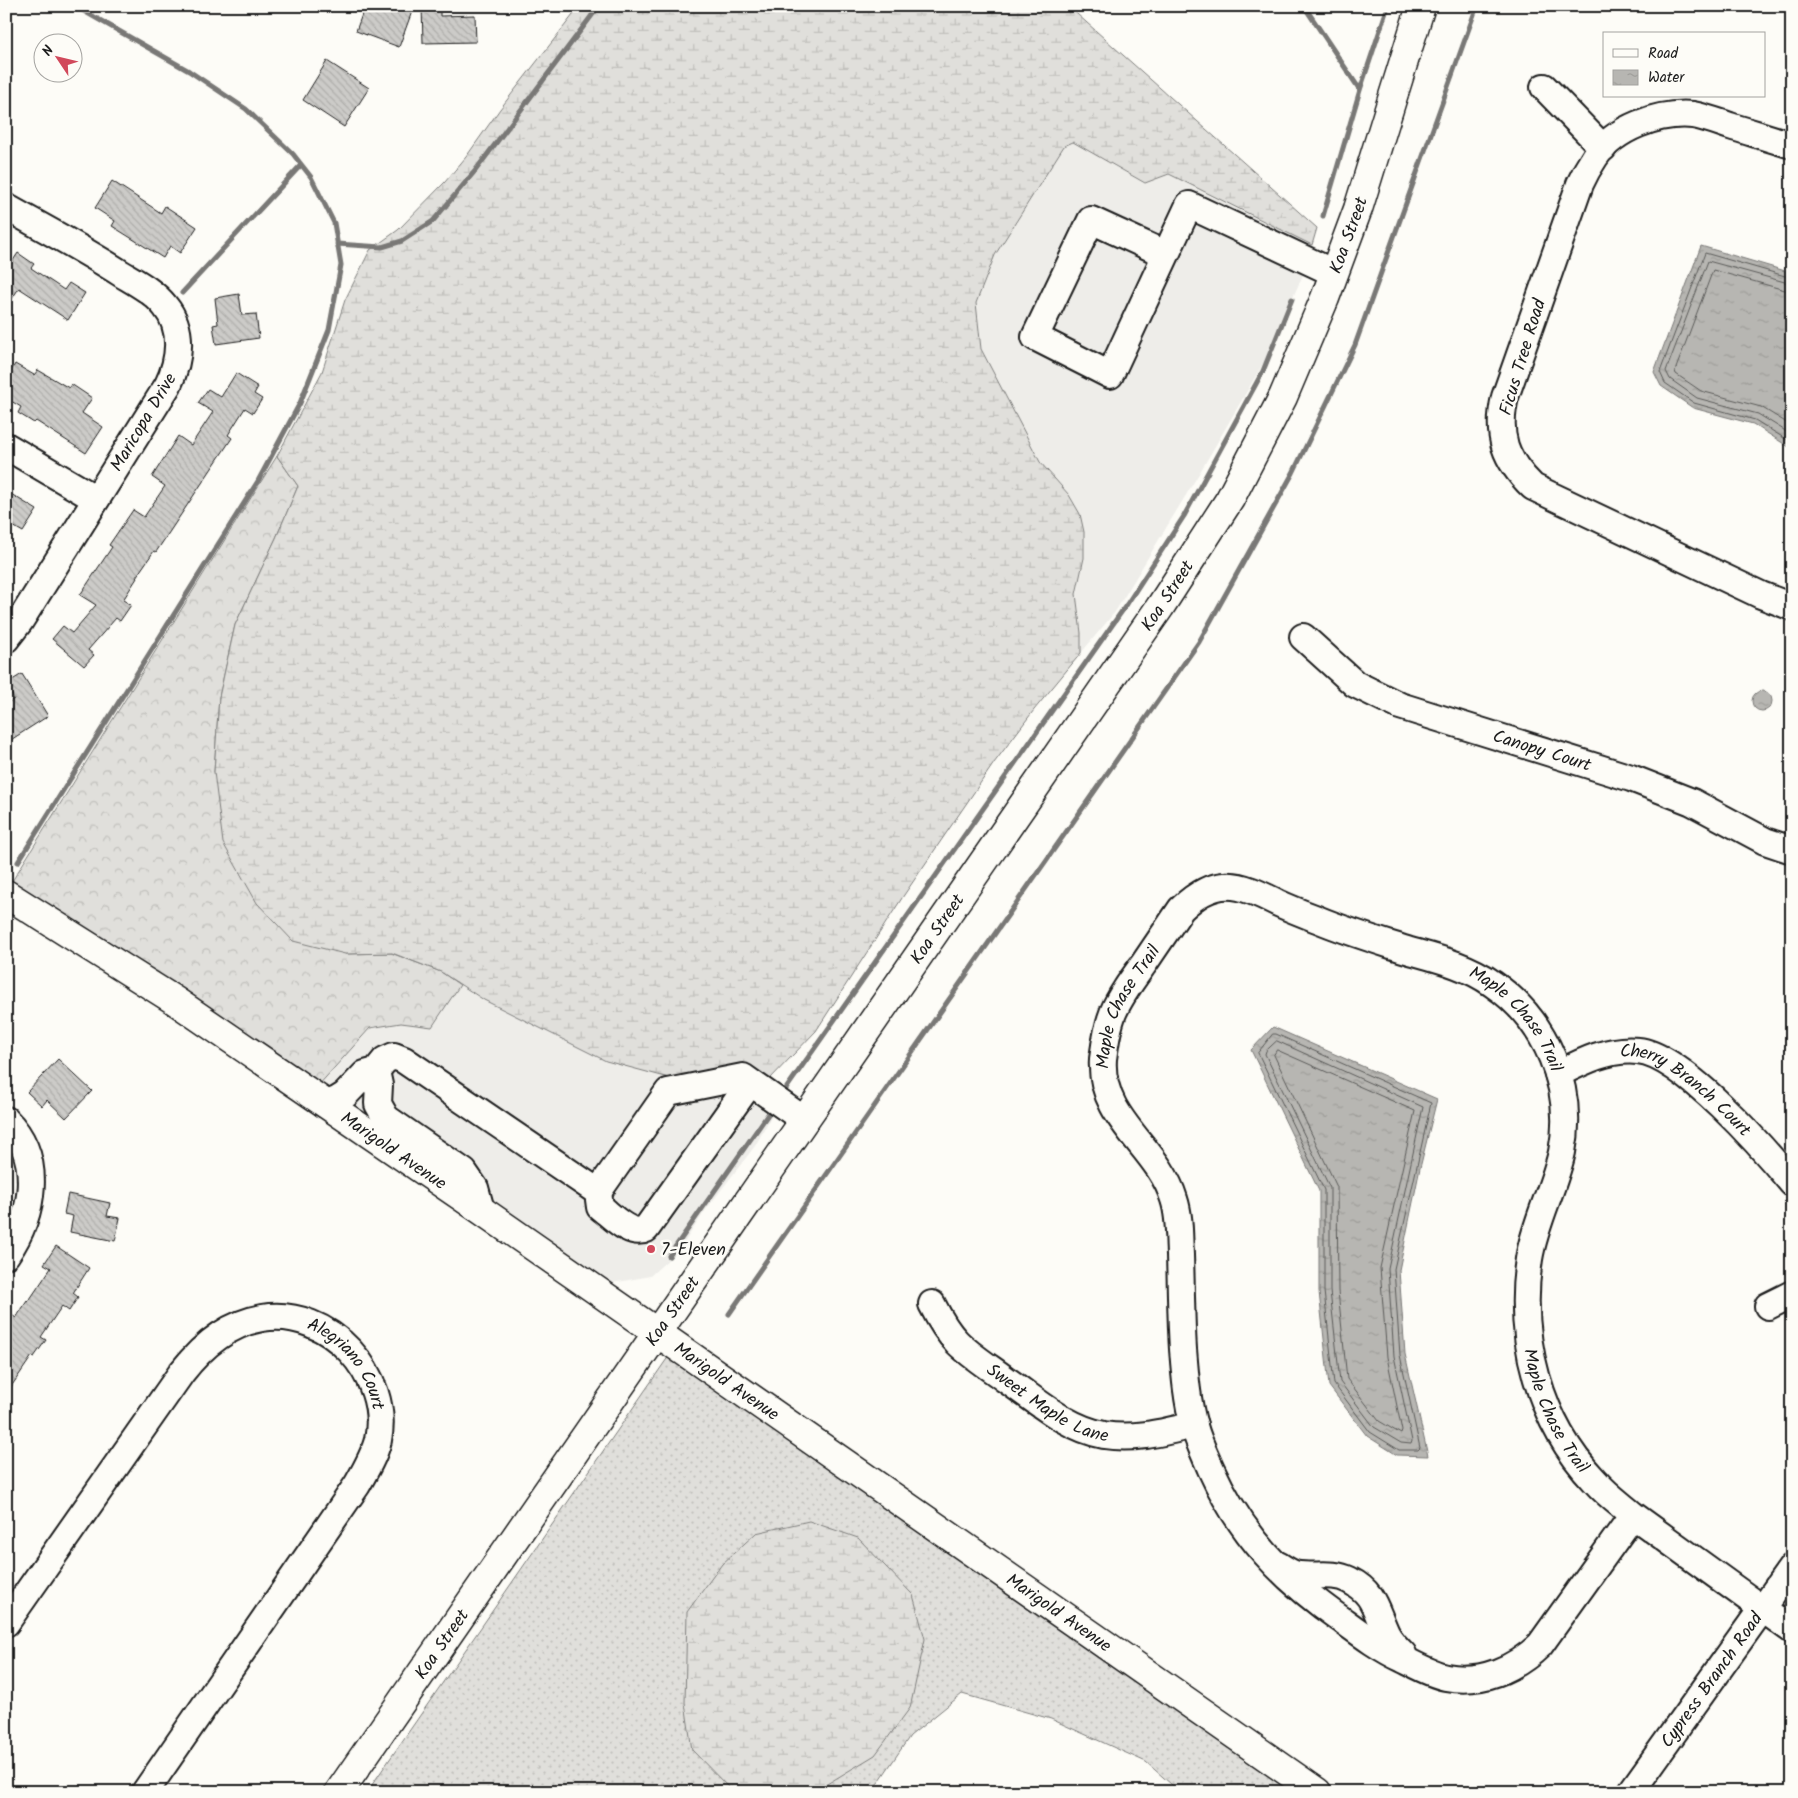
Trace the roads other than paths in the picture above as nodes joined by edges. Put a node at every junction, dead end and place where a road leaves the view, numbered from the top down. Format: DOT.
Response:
graph roads {
  1 [pos="1421,6"];
  2 [pos="1544,87"];
  3 [pos="1792,145"];
  4 [pos="1603,148"];
  5 [pos="6,206"];
  6 [pos="1165,254"];
  7 [pos="1334,273"];
  8 [pos="6,446"];
  9 [pos="96,499"];
  10 [pos="1792,607"];
  11 [pos="1302,637"];
  12 [pos="6,639"];
  13 [pos="1792,850"];
  14 [pos="6,894"];
  15 [pos="376,1071"];
  16 [pos="1558,1074"];
  17 [pos="750,1083"];
  18 [pos="325,1104"];
  19 [pos="6,1120"];
  20 [pos="804,1120"];
  21 [pos="1792,1184"];
  22 [pos="598,1192"];
  23 [pos="481,1210"];
  24 [pos="6,1255"];
  25 [pos="1792,1294"];
  26 [pos="932,1304"];
  27 [pos="1768,1306"];
  28 [pos="656,1332"];
  29 [pos="1194,1425"];
  30 [pos="1633,1515"];
  31 [pos="1271,1561"];
  32 [pos="1792,1567"];
  33 [pos="1763,1609"];
  34 [pos="6,1623"];
  35 [pos="1792,1630"];
  36 [pos="1413,1664"];
  37 [pos="145,1792"];
  38 [pos="338,1792"];
  39 [pos="1317,1792"];
  40 [pos="1630,1792"];
  1 -- 7 [label="main road, Koa Street"];
  2 -- 4 [label="street"];
  3 -- 4 [label="street, Ficus Tree Road"];
  4 -- 10 [label="street, Ficus Tree Road"];
  5 -- 9 [label="street, Maricopa Drive"];
  6 -- 6 [label="street"];
  6 -- 7 [label="street"];
  7 -- 20 [label="main road, Koa Street"];
  8 -- 9 [label="street"];
  9 -- 12 [label="street, Maricopa Drive"];
  11 -- 13 [label="street, Canopy Court"];
  14 -- 18 [label="main road, Marigold Avenue"];
  15 -- 18 [label="street"];
  15 -- 22 [label="street"];
  15 -- 23 [label="street"];
  16 -- 21 [label="street, Cherry Branch Court"];
  16 -- 29 [label="street, Maple Chase Trail"];
  16 -- 30 [label="street, Maple Chase Trail"];
  17 -- 20 [label="street"];
  17 -- 22 [label="street"];
  17 -- 22 [label="street"];
  18 -- 23 [label="main road, Marigold Avenue"];
  19 -- 24 [label="street"];
  20 -- 28 [label="main road, Koa Street"];
  23 -- 28 [label="main road, Marigold Avenue"];
  25 -- 27 [label="street"];
  26 -- 29 [label="street, Sweet Maple Lane"];
  28 -- 38 [label="main road, Koa Street"];
  28 -- 39 [label="main road, Marigold Avenue"];
  29 -- 31 [label="street, Maple Chase Trail"];
  30 -- 33 [label="street, Maple Chase Trail"];
  30 -- 36 [label="street, Maple Chase Trail"];
  31 -- 36 [label="street, Maple Chase Trail"];
  31 -- 36 [label="street"];
  32 -- 33 [label="street, Cypress Branch Road"];
  33 -- 35 [label="street, Maple Chase Trail"];
  33 -- 40 [label="street, Cypress Branch Road"];
  34 -- 37 [label="street, Alegriano Court"];
}
